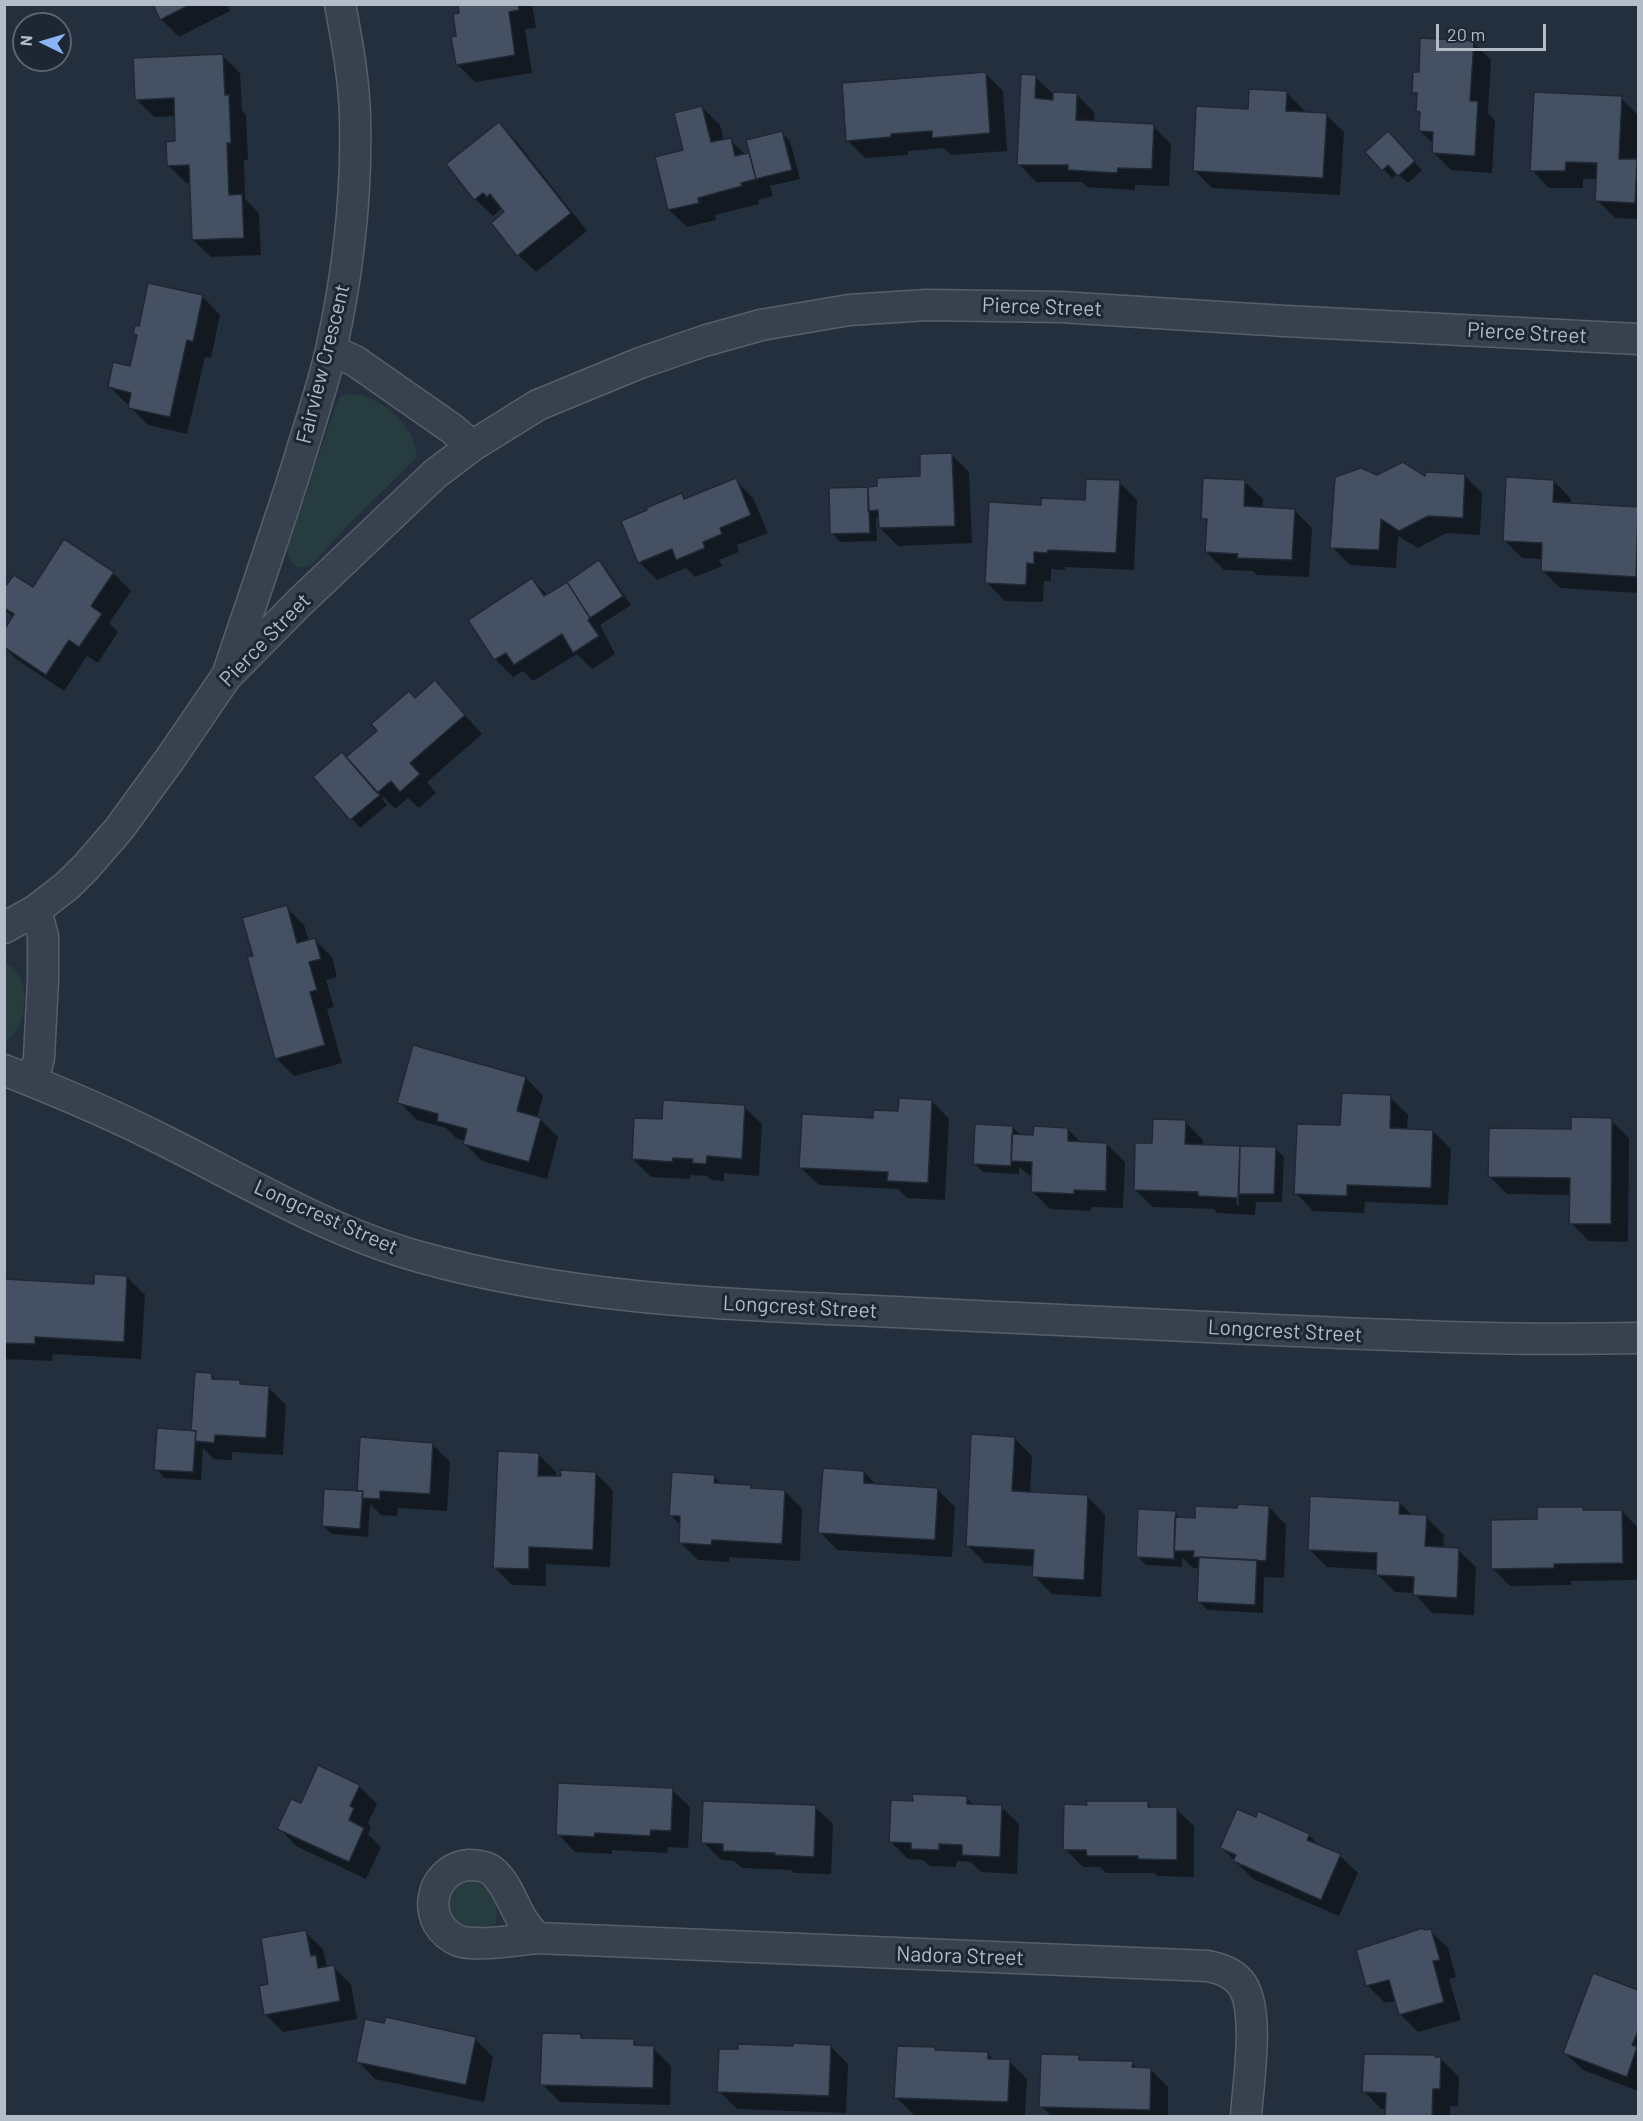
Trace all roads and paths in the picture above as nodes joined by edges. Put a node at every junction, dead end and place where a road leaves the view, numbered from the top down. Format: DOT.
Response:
graph roads {
  1 [pos="340,4"];
  2 [pos="1638,339"];
  3 [pos="331,350"];
  4 [pos="472,446"];
  5 [pos="226,677"];
  6 [pos="36,910"];
  7 [pos="4,928"];
  8 [pos="4,1070"];
  9 [pos="33,1081"];
  10 [pos="1638,1338"];
  11 [pos="537,1938"];
  12 [pos="1246,2116"];
  1 -- 3 [label="street, Fairview Crescent"];
  2 -- 4 [label="street, Pierce Street"];
  3 -- 4 [label="street"];
  3 -- 5 [label="street, Fairview Crescent"];
  4 -- 5 [label="street, Pierce Street"];
  5 -- 6 [label="street, Pierce Street"];
  6 -- 7 [label="street, Pierce Street"];
  6 -- 9 [label="street"];
  8 -- 9 [label="street, Longcrest Street"];
  9 -- 10 [label="street, Longcrest Street"];
  11 -- 12 [label="street, Nadora Street"];
}
